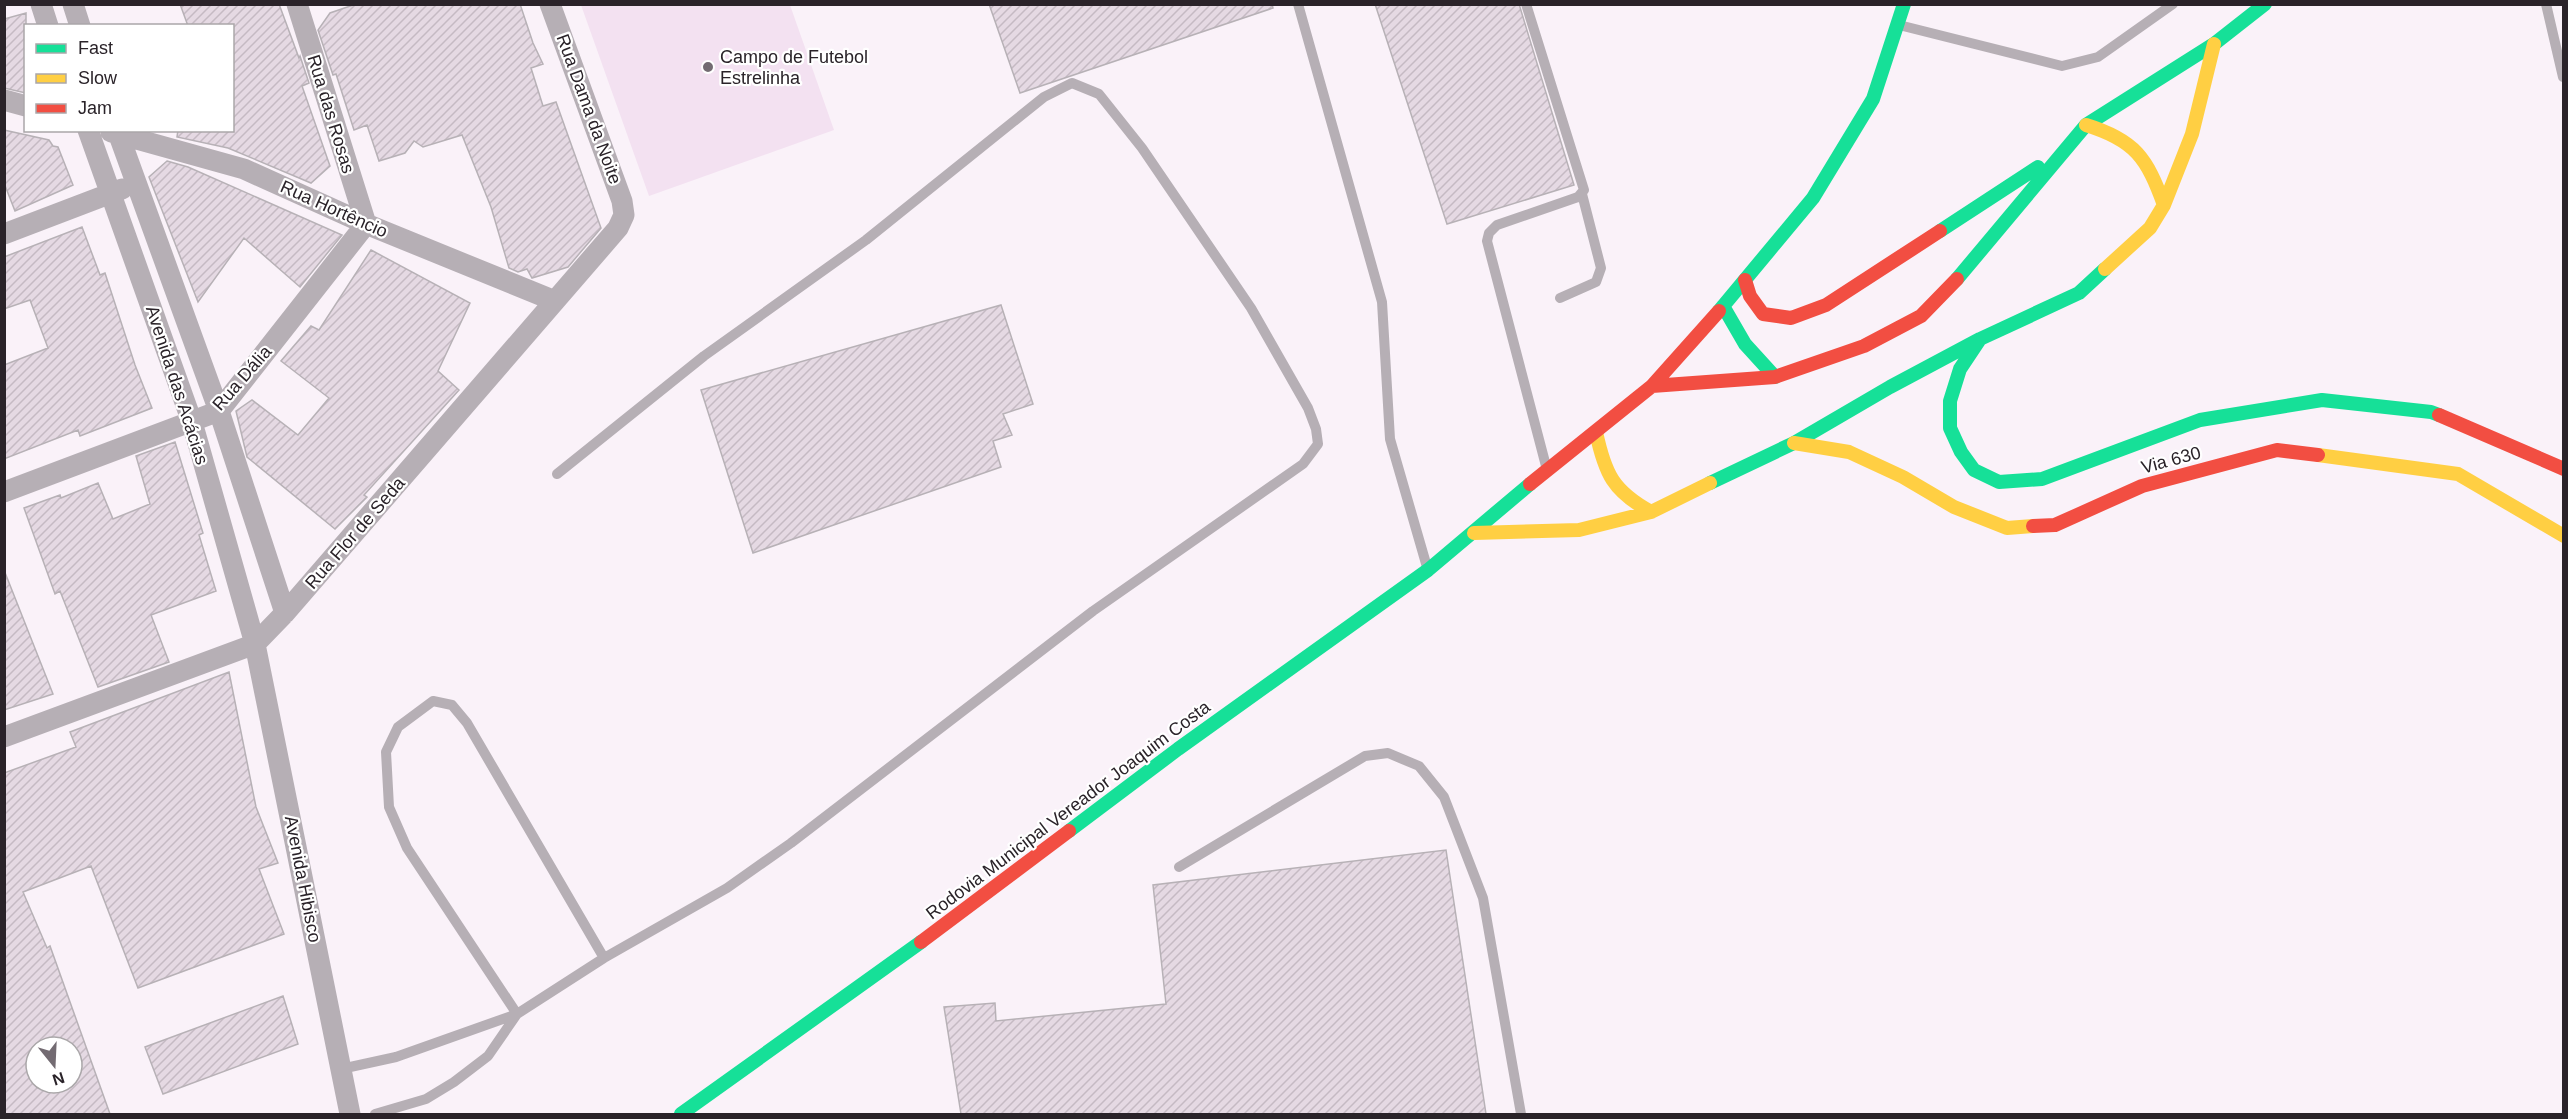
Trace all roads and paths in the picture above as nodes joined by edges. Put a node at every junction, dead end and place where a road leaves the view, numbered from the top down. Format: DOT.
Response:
graph roads {
  1 [pos="40,4"];
  2 [pos="73,4"];
  3 [pos="297,4"];
  4 [pos="550,4"];
  5 [pos="1298,4"];
  6 [pos="1526,4"];
  7 [pos="1904,4"];
  8 [pos="2173,4"];
  9 [pos="2265,4"];
  10 [pos="2546,4"];
  11 [pos="47,24"];
  12 [pos="79,24"];
  13 [pos="1899,25"];
  14 [pos="2214,44"];
  15 [pos="2563,77"];
  16 [pos="4,100"];
  17 [pos="24,105"];
  18 [pos="2086,125"];
  19 [pos="89,132"];
  20 [pos="115,132"];
  21 [pos="2067,147"];
  22 [pos="136,184"];
  23 [pos="111,194"];
  24 [pos="1582,194"];
  25 [pos="2164,205"];
  26 [pos="624,215"];
  27 [pos="366,224"];
  28 [pos="4,234"];
  29 [pos="1745,280"];
  30 [pos="1560,298"];
  31 [pos="555,301"];
  32 [pos="1724,306"];
  33 [pos="1980,339"];
  34 [pos="1775,377"];
  35 [pos="1652,386"];
  36 [pos="219,411"];
  37 [pos="192,422"];
  38 [pos="1596,432"];
  39 [pos="1794,443"];
  40 [pos="1547,469"];
  41 [pos="2564,470"];
  42 [pos="557,474"];
  43 [pos="4,492"];
  44 [pos="1651,512"];
  45 [pos="1474,533"];
  46 [pos="2564,536"];
  47 [pos="1428,570"];
  48 [pos="285,613"];
  49 [pos="255,644"];
  50 [pos="4,737"];
  51 [pos="1179,867"];
  52 [pos="604,958"];
  53 [pos="518,1014"];
  54 [pos="341,1069"];
  55 [pos="350,1114"];
  56 [pos="375,1114"];
  57 [pos="681,1114"];
  58 [pos="1521,1114"];
  1 -- 11 [label="street"];
  2 -- 12 [label="street"];
  3 -- 27 [label="street, Rua das Rosas"];
  4 -- 26 [label="street, Rua Dama da Noite"];
  5 -- 47 [label="lane"];
  6 -- 24 [label="lane"];
  7 -- 13 [label="main road"];
  8 -- 13 [label="lane"];
  9 -- 14 [label="main road"];
  10 -- 15 [label="lane"];
  13 -- 29 [label="main road"];
  14 -- 18 [label="main road"];
  14 -- 25 [label="main road"];
  16 -- 17 [label="street"];
  18 -- 21 [label="main road"];
  18 -- 25 [label="main road"];
  19 -- 23 [label="street, Avenida das Acácias"];
  20 -- 22 [label="street, Avenida das Acácias"];
  20 -- 27 [label="street, Rua Hortêncio"];
  21 -- 29 [label="main road"];
  21 -- 34 [label="main road"];
  22 -- 23 [label="street"];
  22 -- 36 [label="street, Avenida das Acácias"];
  23 -- 28 [label="street"];
  23 -- 37 [label="street, Avenida das Acácias"];
  24 -- 30 [label="lane"];
  24 -- 40 [label="lane"];
  25 -- 33 [label="main road"];
  26 -- 31 [label="street, Rua Flor de Seda"];
  27 -- 31 [label="street, Rua Hortêncio"];
  27 -- 36 [label="street, Rua Dália"];
  29 -- 32 [label="main road"];
  31 -- 48 [label="street, Rua Flor de Seda"];
  32 -- 34 [label="main road"];
  32 -- 35 [label="main road"];
  33 -- 39 [label="main road"];
  33 -- 41 [label="main road, Via 630"];
  34 -- 35 [label="main road"];
  35 -- 38 [label="main road, Rodovia Municipal Vereador Joaquim Costa"];
  36 -- 37 [label="street, Rua Dália"];
  36 -- 48 [label="street, Avenida das Acácias"];
  37 -- 43 [label="street, Rua Dália"];
  37 -- 49 [label="street, Avenida das Acácias"];
  38 -- 40 [label="main road, Rodovia Municipal Vereador Joaquim Costa"];
  38 -- 44 [label="main road"];
  39 -- 44 [label="main road"];
  39 -- 46 [label="main road, Via 630"];
  40 -- 45 [label="main road, Rodovia Municipal Vereador Joaquim Costa"];
  42 -- 52 [label="lane"];
  44 -- 45 [label="main road"];
  45 -- 47 [label="main road, Rodovia Municipal Vereador Joaquim Costa"];
  47 -- 57 [label="main road, Rodovia Municipal Vereador Joaquim Costa"];
  48 -- 49 [label="street, Rua Flor de Seda"];
  49 -- 50 [label="street, Rua Flor de Seda"];
  49 -- 54 [label="street, Avenida Hibisco"];
  51 -- 58 [label="lane"];
  52 -- 53 [label="lane"];
  52 -- 53 [label="lane"];
  53 -- 54 [label="lane"];
  53 -- 56 [label="lane"];
  54 -- 55 [label="street, Avenida Hibisco"];
}
